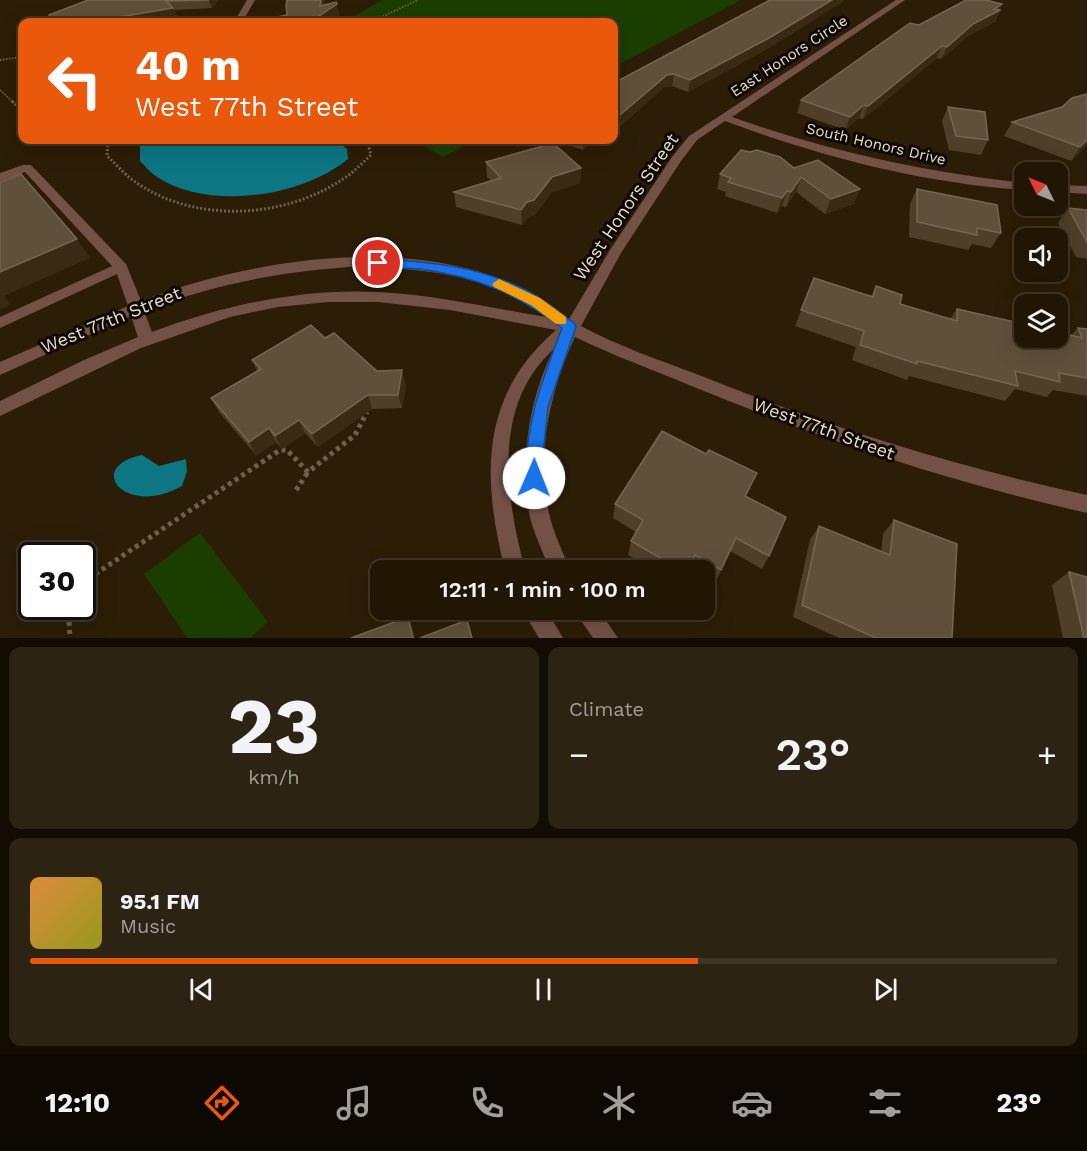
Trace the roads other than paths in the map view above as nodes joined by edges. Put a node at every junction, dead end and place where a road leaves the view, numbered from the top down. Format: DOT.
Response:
graph roads {
  1 [pos="251,0"];
  2 [pos="901,0"];
  3 [pos="241,18"];
  4 [pos="724,117"];
  5 [pos="0,177"];
  6 [pos="1014,186"];
  7 [pos="1068,189"];
  8 [pos="1087,190"];
  9 [pos="121,267"];
  10 [pos="135,307"];
  11 [pos="0,323"];
  12 [pos="569,327"];
  13 [pos="147,339"];
  14 [pos="0,369"];
  15 [pos="0,409"];
  16 [pos="1087,504"];
  17 [pos="512,560"];
  18 [pos="555,560"];
  19 [pos="540,620"];
  20 [pos="593,620"];
  21 [pos="552,638"];
  22 [pos="607,638"];
  1 -- 3 [label="street"];
  2 -- 4 [label="street, East Honors Circle"];
  4 -- 6 [label="street, South Honors Drive"];
  4 -- 12 [label="street, West Honors Street"];
  5 -- 9 [label="street"];
  7 -- 8 [label="street"];
  9 -- 10 [label="street"];
  9 -- 11 [label="street"];
  10 -- 12 [label="street, West 77th Street"];
  10 -- 13 [label="street"];
  10 -- 14 [label="street, West 77th Street"];
  12 -- 13 [label="street, West 77th Street"];
  12 -- 16 [label="street, West 77th Street"];
  12 -- 17 [label="street"];
  12 -- 18 [label="street"];
  13 -- 15 [label="street, West 77th Street"];
  19 -- 21 [label="street"];
  20 -- 22 [label="street"];
}
